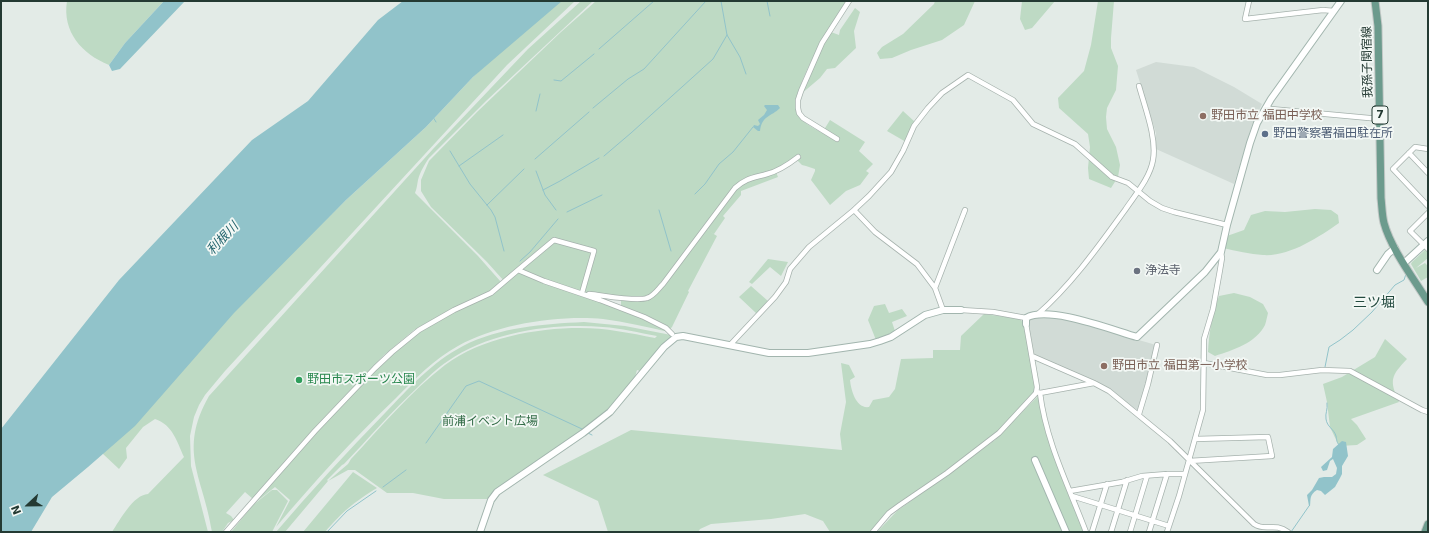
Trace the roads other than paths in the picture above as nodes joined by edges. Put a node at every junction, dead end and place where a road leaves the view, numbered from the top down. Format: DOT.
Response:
graph roads {
  1 [pos="849,1"];
  2 [pos="1249,1"];
  3 [pos="1341,1"];
  4 [pos="1375,1"];
  5 [pos="1334,11"];
  6 [pos="1139,86"];
  7 [pos="1266,107"];
  8 [pos="1380,119"];
  9 [pos="837,139"];
  10 [pos="1428,149"];
  11 [pos="1408,153"];
  12 [pos="798,157"];
  13 [pos="1428,173"];
  14 [pos="1138,192"];
  15 [pos="1428,206"];
  16 [pos="854,210"];
  17 [pos="965,210"];
  18 [pos="1428,213"];
  19 [pos="1227,225"];
  20 [pos="1427,245"];
  21 [pos="1395,248"];
  22 [pos="1221,252"];
  23 [pos="1404,263"];
  24 [pos="518,270"];
  25 [pos="1377,270"];
  26 [pos="935,288"];
  27 [pos="582,293"];
  28 [pos="621,298"];
  29 [pos="1428,302"];
  30 [pos="620,307"];
  31 [pos="943,310"];
  32 [pos="961,310"];
  33 [pos="1038,314"];
  34 [pos="1026,321"];
  35 [pos="663,332"];
  36 [pos="674,335"];
  37 [pos="1157,345"];
  38 [pos="730,346"];
  39 [pos="1032,356"];
  40 [pos="1204,363"];
  41 [pos="1094,383"];
  42 [pos="1038,392"];
  43 [pos="1428,412"];
  44 [pos="1139,414"];
  45 [pos="1195,439"];
  46 [pos="1035,460"];
  47 [pos="1189,461"];
  48 [pos="1167,474"];
  49 [pos="1186,474"];
  50 [pos="1147,476"];
  51 [pos="1127,480"];
  52 [pos="1107,484"];
  53 [pos="1071,494"];
  54 [pos="1101,504"];
  55 [pos="1118,510"];
  56 [pos="1135,516"];
  57 [pos="1152,521"];
  58 [pos="1428,524"];
  59 [pos="1169,526"];
  60 [pos="226,532"];
  61 [pos="480,532"];
  62 [pos="873,532"];
  63 [pos="1066,532"];
  64 [pos="1086,532"];
  65 [pos="1092,532"];
  66 [pos="1111,532"];
  67 [pos="1130,532"];
  68 [pos="1149,532"];
  69 [pos="1167,532"];
  70 [pos="1288,532"];
  71 [pos="1426,532"];
  1 -- 9 [label="street"];
  2 -- 5 [label="street"];
  3 -- 5 [label="street"];
  4 -- 8 [label="main road, 我孫子関宿線 / 7"];
  5 -- 7 [label="street"];
  6 -- 14 [label="street"];
  7 -- 8 [label="street"];
  7 -- 19 [label="street"];
  8 -- 21 [label="main road, 我孫子関宿線 / 7"];
  10 -- 11 [label="street"];
  11 -- 13 [label="street"];
  11 -- 15 [label="street"];
  12 -- 28 [label="street"];
  14 -- 16 [label="street"];
  14 -- 19 [label="street"];
  14 -- 33 [label="street"];
  16 -- 26 [label="street"];
  16 -- 38 [label="street"];
  17 -- 26 [label="street"];
  18 -- 20 [label="street"];
  19 -- 22 [label="street"];
  20 -- 23 [label="street"];
  21 -- 23 [label="main road, 我孫子関宿線 / 7"];
  21 -- 25 [label="street"];
  22 -- 33 [label="street"];
  22 -- 40 [label="street"];
  23 -- 29 [label="main road, 我孫子関宿線 / 7"];
  24 -- 27 [label="street"];
  24 -- 27 [label="street"];
  24 -- 60 [label="street"];
  26 -- 31 [label="street"];
  27 -- 28 [label="street"];
  27 -- 30 [label="street"];
  28 -- 30 [label="street"];
  30 -- 36 [label="street"];
  31 -- 32 [label="street"];
  31 -- 38 [label="street"];
  32 -- 34 [label="street"];
  33 -- 34 [label="street"];
  34 -- 39 [label="street"];
  35 -- 36 [label="street"];
  36 -- 38 [label="street"];
  36 -- 61 [label="street"];
  37 -- 44 [label="street"];
  39 -- 41 [label="street"];
  39 -- 42 [label="street"];
  40 -- 43 [label="street"];
  40 -- 45 [label="street"];
  41 -- 42 [label="street"];
  41 -- 44 [label="street"];
  42 -- 53 [label="street"];
  42 -- 62 [label="street"];
  44 -- 47 [label="street"];
  45 -- 47 [label="street"];
  45 -- 47 [label="street"];
  46 -- 63 [label="street"];
  47 -- 49 [label="street"];
  47 -- 70 [label="street"];
  48 -- 49 [label="street"];
  48 -- 50 [label="street"];
  48 -- 57 [label="street"];
  49 -- 59 [label="street"];
  50 -- 51 [label="street"];
  50 -- 56 [label="street"];
  51 -- 52 [label="street"];
  51 -- 55 [label="street"];
  52 -- 53 [label="street"];
  52 -- 54 [label="street"];
  53 -- 54 [label="street"];
  53 -- 64 [label="street"];
  54 -- 55 [label="street"];
  54 -- 65 [label="street"];
  55 -- 56 [label="street"];
  55 -- 66 [label="street"];
  56 -- 57 [label="street"];
  56 -- 67 [label="street"];
  57 -- 59 [label="street"];
  57 -- 68 [label="street"];
  58 -- 71 [label="main road"];
  59 -- 69 [label="street"];
}
